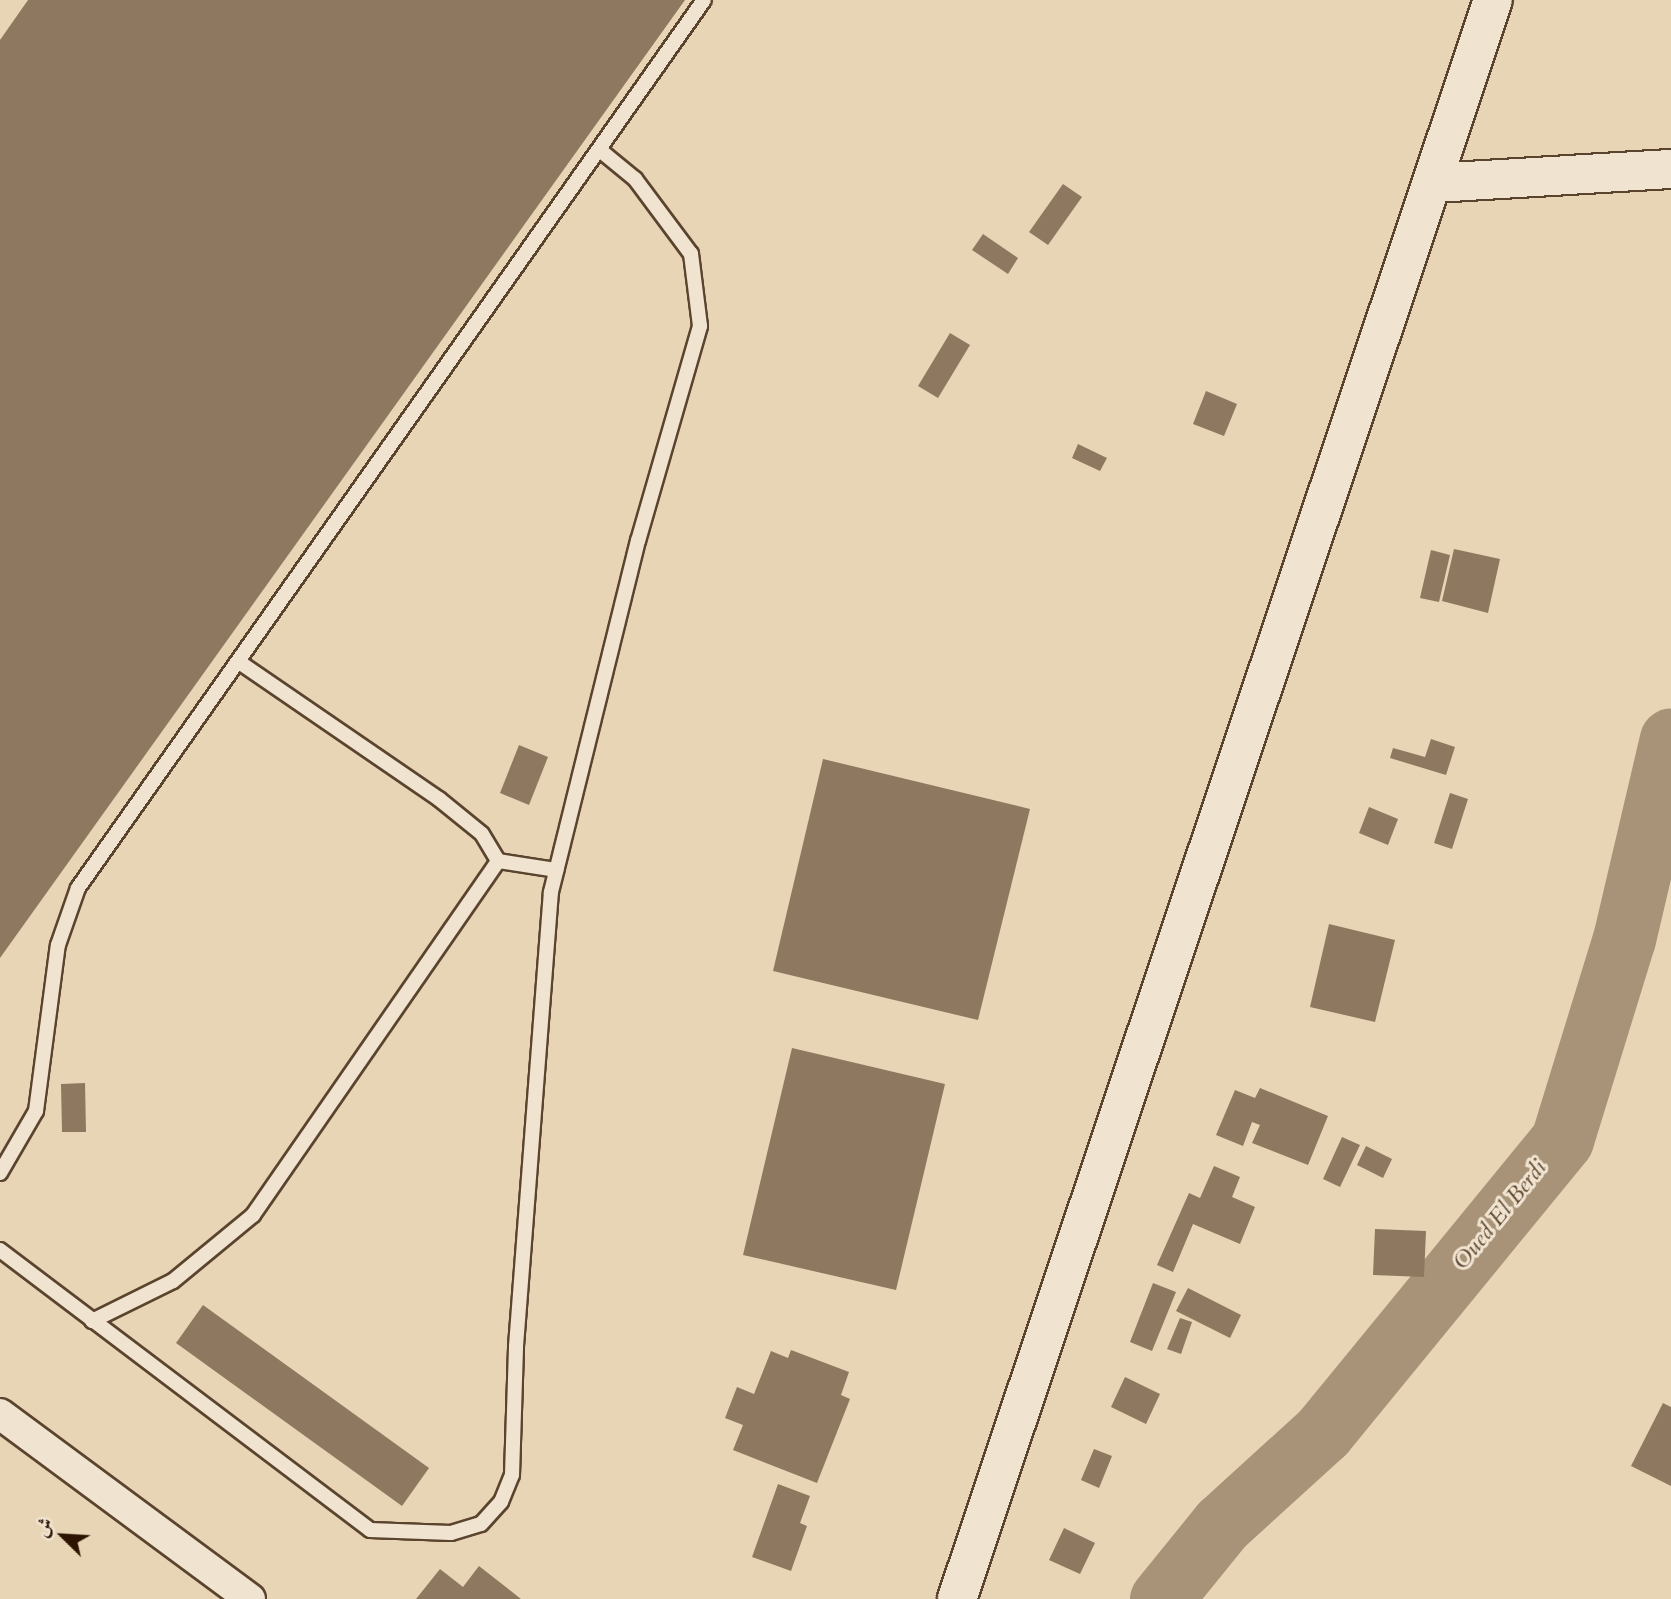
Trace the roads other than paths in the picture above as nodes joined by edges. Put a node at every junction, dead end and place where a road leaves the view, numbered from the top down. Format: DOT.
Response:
graph roads {
  1 [pos="704,0"];
  2 [pos="1493,0"];
  3 [pos="601,151"];
  4 [pos="1671,169"];
  5 [pos="1434,183"];
  6 [pos="239,662"];
  7 [pos="498,861"];
  8 [pos="556,870"];
  9 [pos="0,1173"];
  10 [pos="0,1250"];
  11 [pos="92,1321"];
  12 [pos="0,1415"];
  13 [pos="250,1599"];
  14 [pos="957,1599"];
  1 -- 3 [label="lane"];
  2 -- 5 [label="main road"];
  3 -- 6 [label="lane"];
  3 -- 8 [label="lane"];
  4 -- 5 [label="main road"];
  5 -- 14 [label="main road"];
  6 -- 7 [label="lane"];
  6 -- 9 [label="lane"];
  7 -- 8 [label="lane"];
  7 -- 11 [label="lane"];
  8 -- 11 [label="lane"];
  10 -- 11 [label="lane"];
  12 -- 13 [label="street"];
}
